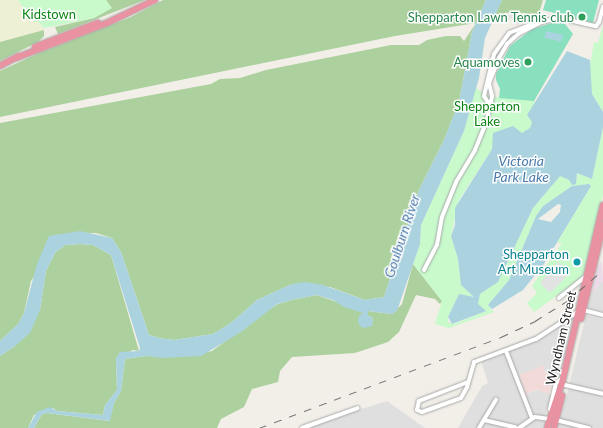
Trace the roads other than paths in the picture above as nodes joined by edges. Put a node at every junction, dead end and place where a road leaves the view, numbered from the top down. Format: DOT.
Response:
graph roads {
  1 [pos="156,0"];
  2 [pos="603,7"];
  3 [pos="543,21"];
  4 [pos="0,66"];
  5 [pos="490,97"];
  6 [pos="603,206"];
  7 [pos="603,226"];
  8 [pos="591,267"];
  9 [pos="424,270"];
  10 [pos="589,276"];
  11 [pos="578,283"];
  12 [pos="584,288"];
  13 [pos="559,298"];
  14 [pos="581,310"];
  15 [pos="603,315"];
  16 [pos="506,350"];
  17 [pos="563,378"];
  18 [pos="468,382"];
  19 [pos="556,385"];
  20 [pos="565,385"];
  21 [pos="560,390"];
  22 [pos="603,394"];
  23 [pos="496,400"];
  24 [pos="358,408"];
  25 [pos="553,413"];
  26 [pos="533,418"];
  27 [pos="484,420"];
  28 [pos="553,420"];
  29 [pos="302,428"];
  30 [pos="479,428"];
  31 [pos="515,428"];
  32 [pos="519,428"];
  33 [pos="547,428"];
  34 [pos="554,428"];
  35 [pos="589,428"];
  1 -- 4 [label="highway"];
  2 -- 3 [label="street"];
  3 -- 5 [label="street"];
  3 -- 5 [label="street"];
  5 -- 9 [label="street"];
  6 -- 8 [label="highway, Wyndham Street"];
  7 -- 8 [label="highway, Wyndham Street"];
  8 -- 10 [label="highway, Wyndham Street"];
  10 -- 11 [label="street"];
  10 -- 12 [label="highway, Wyndham Street"];
  10 -- 14 [label="highway, Wyndham Street"];
  11 -- 12 [label="street"];
  11 -- 13 [label="street"];
  12 -- 14 [label="highway, Wyndham Street"];
  14 -- 15 [label="street"];
  14 -- 16 [label="street"];
  14 -- 17 [label="highway, Wyndham Street"];
  14 -- 20 [label="highway, Wyndham Street"];
  16 -- 18 [label="street"];
  16 -- 26 [label="street"];
  17 -- 19 [label="street"];
  17 -- 21 [label="highway, Wyndham Street"];
  18 -- 18 [label="street"];
  19 -- 21 [label="street"];
  19 -- 25 [label="street"];
  20 -- 22 [label="street"];
  20 -- 28 [label="highway, Wyndham Street"];
  21 -- 25 [label="highway, Wyndham Street"];
  23 -- 27 [label="street"];
  24 -- 29 [label="street"];
  25 -- 28 [label="highway, Wyndham Street"];
  26 -- 28 [label="street"];
  26 -- 32 [label="street"];
  27 -- 30 [label="street"];
  27 -- 31 [label="street"];
  28 -- 33 [label="highway, Wyndham Street"];
  28 -- 34 [label="highway, Wyndham Street"];
  28 -- 35 [label="street"];
  31 -- 32 [label="street"];
}
